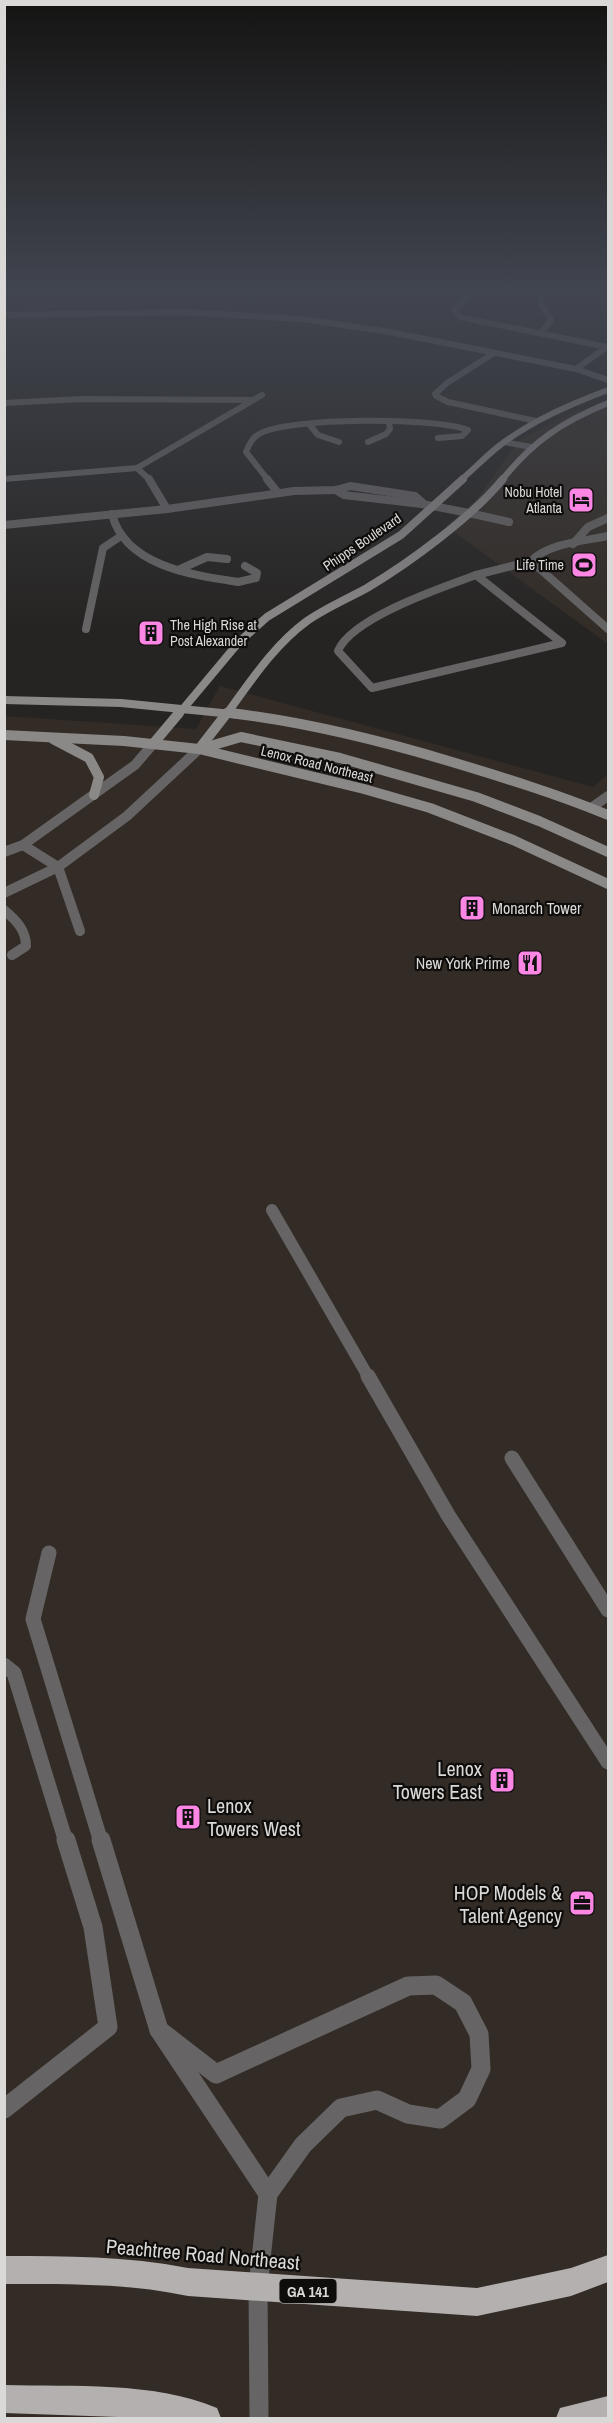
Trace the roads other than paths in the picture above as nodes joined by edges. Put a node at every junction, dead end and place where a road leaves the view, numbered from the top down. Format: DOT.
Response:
graph roads {
  1 [pos="244,406"];
  2 [pos="467,406"];
  3 [pos="567,406"];
  4 [pos="602,406"];
  5 [pos="536,421"];
  6 [pos="389,422"];
  7 [pos="309,424"];
  8 [pos="438,438"];
  9 [pos="368,441"];
  10 [pos="339,442"];
  11 [pos="504,442"];
  12 [pos="531,447"];
  13 [pos="137,468"];
  14 [pos="4,479"];
  15 [pos="278,493"];
  16 [pos="433,505"];
  17 [pos="167,509"];
  18 [pos="469,513"];
  19 [pos="112,514"];
  20 [pos="609,518"];
  21 [pos="509,522"];
  22 [pos="4,525"];
  23 [pos="582,533"];
  24 [pos="121,536"];
  25 [pos="605,537"];
  26 [pos="573,544"];
  27 [pos="227,559"];
  28 [pos="531,561"];
  29 [pos="245,566"];
  30 [pos="178,570"];
  31 [pos="476,575"];
  32 [pos="86,629"];
  33 [pos="609,629"];
  34 [pos="4,700"];
  35 [pos="183,708"];
  36 [pos="235,725"];
  37 [pos="4,735"];
  38 [pos="47,735"];
  39 [pos="153,744"];
  40 [pos="199,750"];
  41 [pos="93,795"];
  42 [pos="608,796"];
  43 [pos="591,808"];
  44 [pos="609,815"];
  45 [pos="23,845"];
  46 [pos="4,852"];
  47 [pos="609,852"];
  48 [pos="58,867"];
  49 [pos="609,884"];
  50 [pos="4,893"];
  51 [pos="4,910"];
  52 [pos="80,931"];
  53 [pos="12,955"];
  54 [pos="272,1210"];
  55 [pos="512,1458"];
  56 [pos="49,1553"];
  57 [pos="609,1610"];
  58 [pos="4,1665"];
  59 [pos="609,1762"];
  60 [pos="159,2030"];
  61 [pos="4,2109"];
  62 [pos="268,2194"];
  63 [pos="609,2269"];
  64 [pos="4,2270"];
  65 [pos="258,2288"];
  66 [pos="4,2399"];
  67 [pos="609,2410"];
  68 [pos="207,2418"];
  69 [pos="259,2418"];
  70 [pos="570,2418"];
  1 -- 13 [label="street"];
  2 -- 5 [label="street"];
  3 -- 5 [label="main road, Phipps Boulevard"];
  4 -- 12 [label="main road"];
  5 -- 11 [label="main road, Phipps Boulevard"];
  6 -- 7 [label="street"];
  6 -- 8 [label="street"];
  6 -- 9 [label="street"];
  7 -- 10 [label="street"];
  7 -- 15 [label="street"];
  11 -- 12 [label="street"];
  11 -- 16 [label="main road, Phipps Boulevard"];
  12 -- 18 [label="main road"];
  13 -- 14 [label="street"];
  13 -- 17 [label="street"];
  15 -- 16 [label="street"];
  15 -- 17 [label="street"];
  16 -- 18 [label="street"];
  16 -- 35 [label="main road, Phipps Boulevard"];
  17 -- 19 [label="street"];
  18 -- 21 [label="street"];
  18 -- 36 [label="main road"];
  19 -- 22 [label="street"];
  19 -- 24 [label="street"];
  20 -- 23 [label="street"];
  23 -- 25 [label="street"];
  23 -- 26 [label="street"];
  24 -- 30 [label="street"];
  24 -- 32 [label="street"];
  25 -- 26 [label="street"];
  26 -- 28 [label="street"];
  27 -- 30 [label="street"];
  28 -- 31 [label="street"];
  28 -- 33 [label="street"];
  29 -- 30 [label="street"];
  31 -- 31 [label="street"];
  34 -- 35 [label="main road, Lenox Road Northeast"];
  35 -- 36 [label="main road, Lenox Road Northeast"];
  35 -- 39 [label="main road, Phipps Boulevard"];
  36 -- 40 [label="main road"];
  36 -- 40 [label="main road"];
  36 -- 43 [label="main road, Lenox Road Northeast"];
  36 -- 47 [label="main road"];
  37 -- 38 [label="main road, Lenox Road Northeast"];
  38 -- 39 [label="main road, Lenox Road Northeast"];
  38 -- 41 [label="main road"];
  39 -- 40 [label="main road, Lenox Road Northeast"];
  39 -- 41 [label="street"];
  40 -- 48 [label="street"];
  40 -- 49 [label="main road, Lenox Road Northeast"];
  41 -- 45 [label="street"];
  42 -- 43 [label="street"];
  43 -- 44 [label="main road, Lenox Road Northeast"];
  45 -- 46 [label="street"];
  45 -- 48 [label="street"];
  48 -- 50 [label="street"];
  48 -- 52 [label="street"];
  51 -- 53 [label="street"];
  54 -- 59 [label="street"];
  55 -- 57 [label="street"];
  56 -- 60 [label="street"];
  58 -- 61 [label="street"];
  60 -- 62 [label="street"];
  60 -- 62 [label="street"];
  62 -- 65 [label="street"];
  63 -- 65 [label="highway, Peachtree Road Northeast / GA 141"];
  64 -- 65 [label="highway, Peachtree Road Northeast / GA 141"];
  65 -- 69 [label="street"];
  66 -- 68 [label="highway"];
  67 -- 70 [label="highway"];
}
